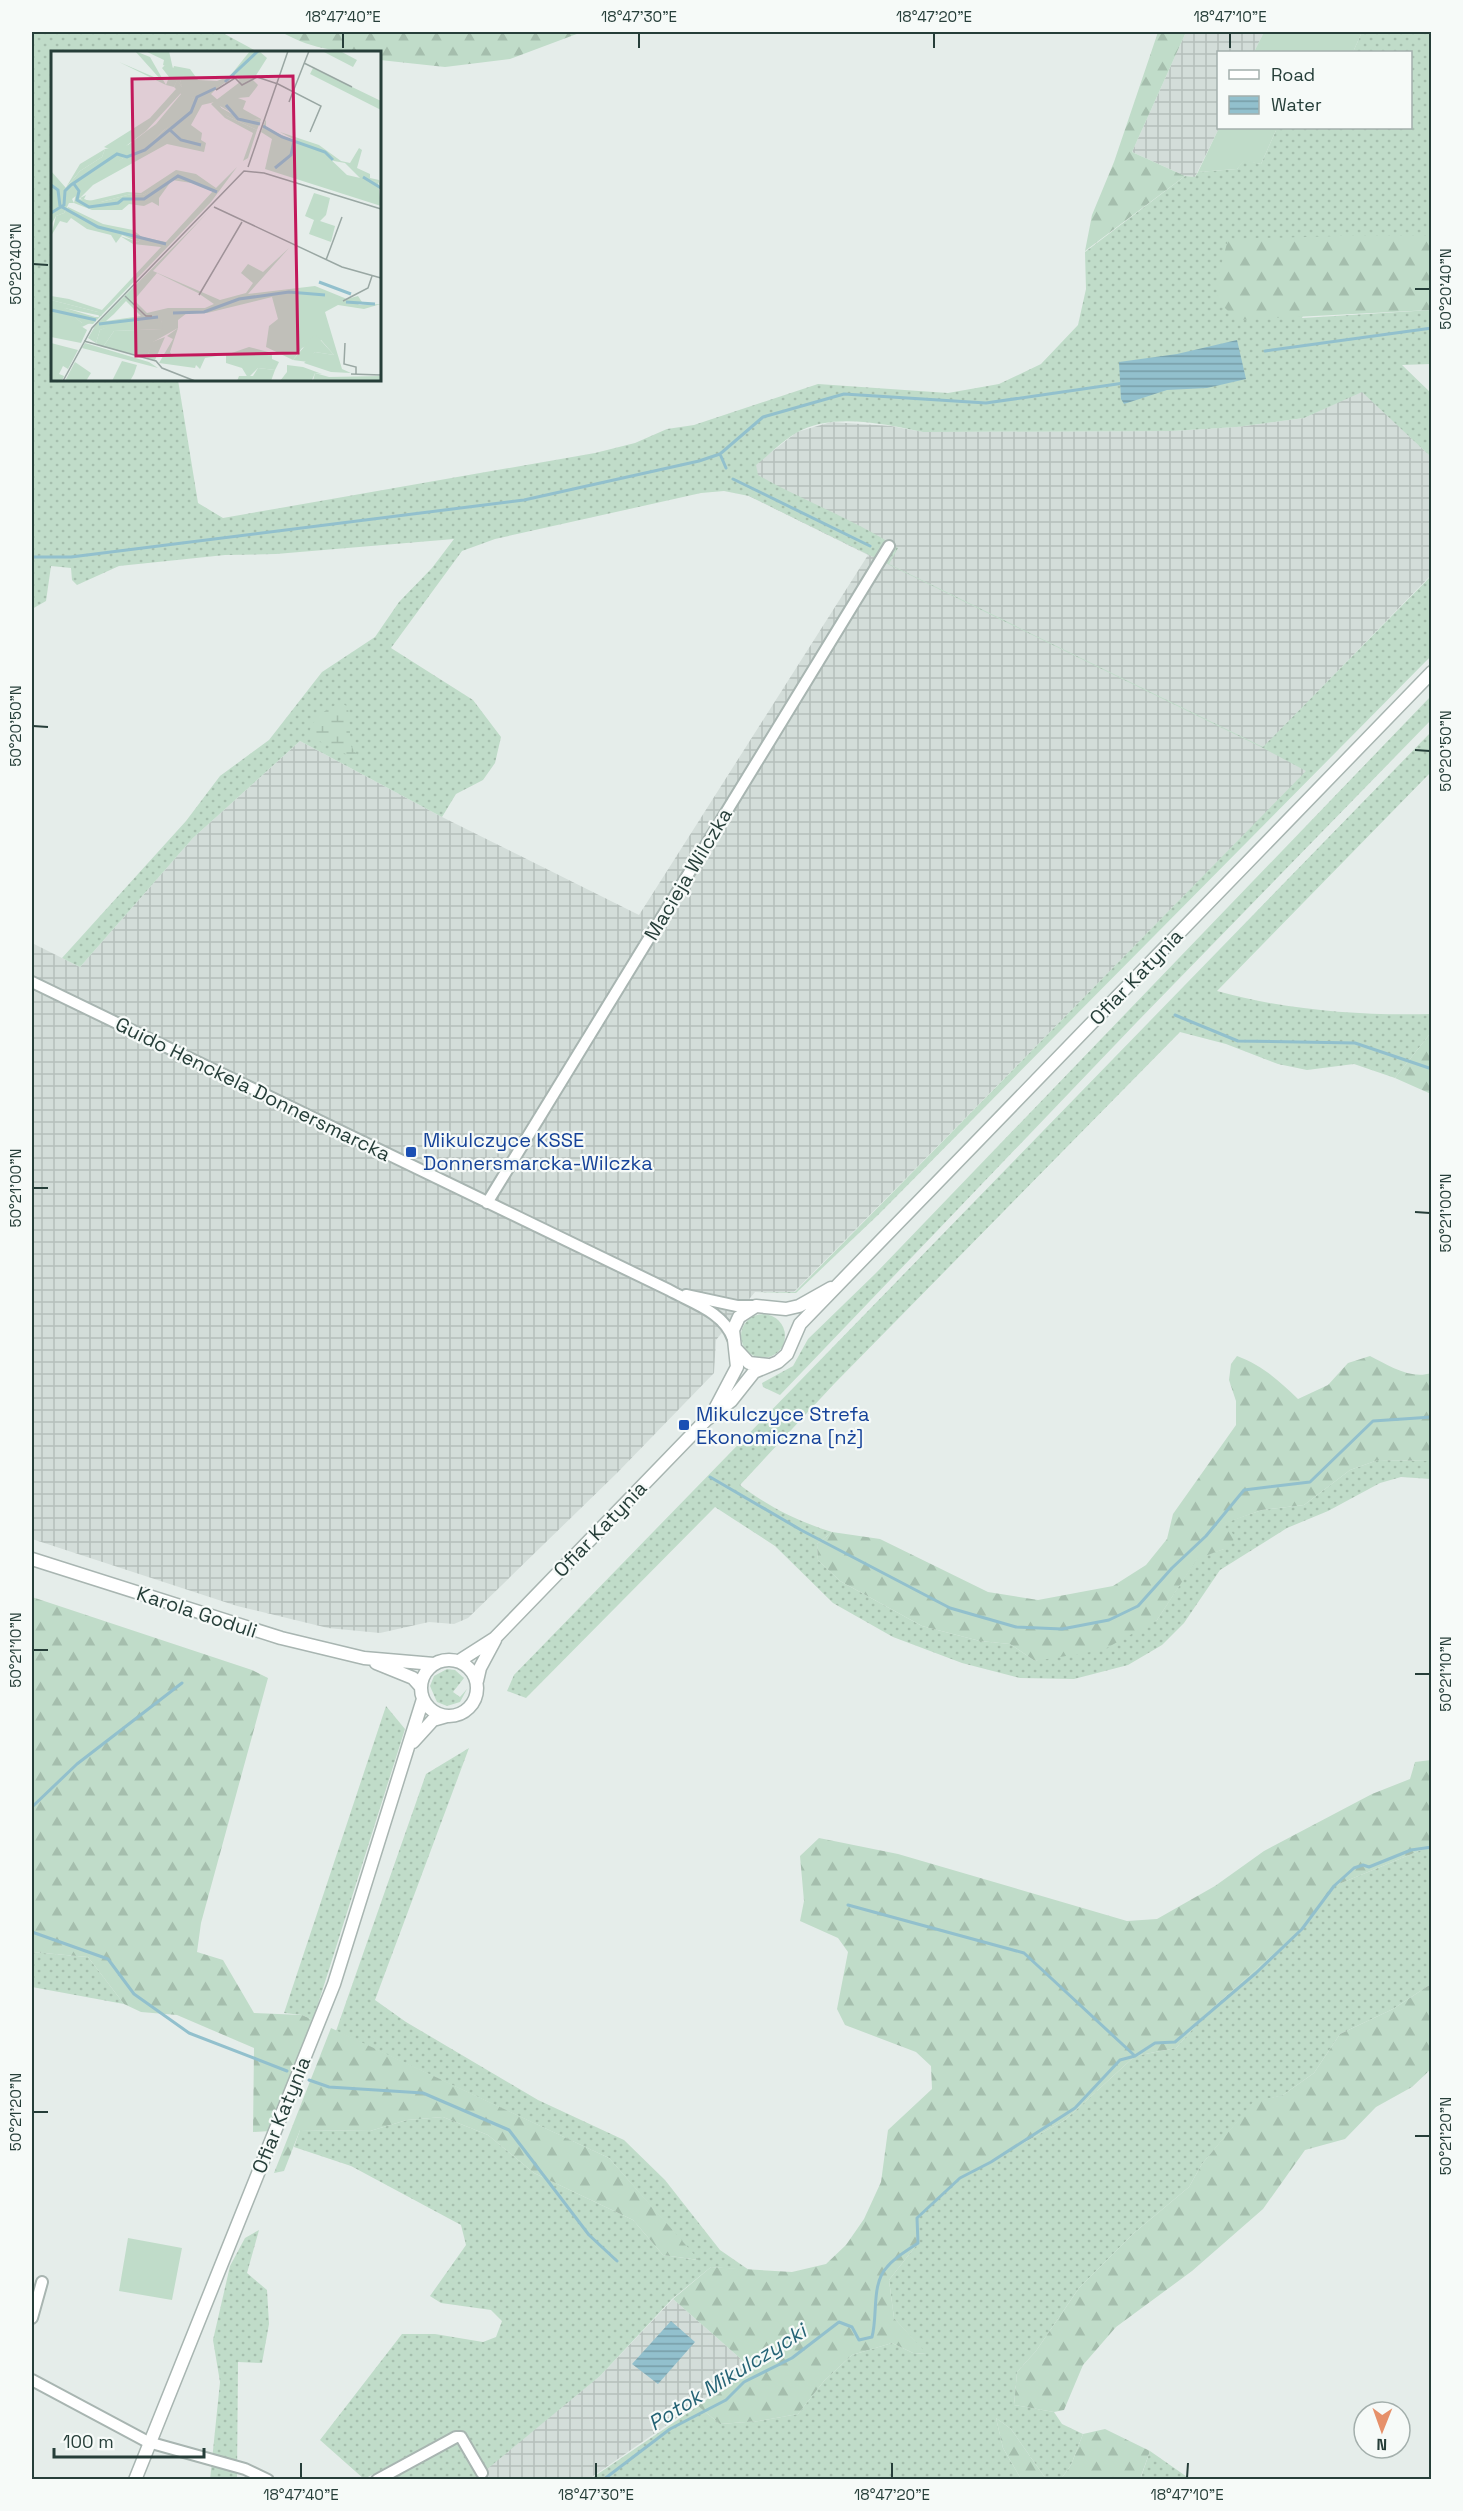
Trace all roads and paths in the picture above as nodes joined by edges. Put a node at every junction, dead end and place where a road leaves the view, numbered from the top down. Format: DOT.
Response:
graph roads {
  1 [pos="889,546"];
  2 [pos="1431,672"];
  3 [pos="32,982"];
  4 [pos="487,1203"];
  5 [pos="839,1283"];
  6 [pos="669,1290"];
  7 [pos="756,1306"];
  8 [pos="777,1309"];
  9 [pos="793,1338"];
  10 [pos="735,1344"];
  11 [pos="769,1365"];
  12 [pos="706,1420"];
  13 [pos="32,1558"];
  14 [pos="495,1638"];
  15 [pos="364,1659"];
  16 [pos="459,1661"];
  17 [pos="434,1664"];
  18 [pos="477,1681"];
  19 [pos="422,1693"];
  20 [pos="447,1716"];
  21 [pos="411,1744"];
  22 [pos="42,2282"];
  23 [pos="32,2318"];
  24 [pos="32,2380"];
  25 [pos="148,2442"];
  26 [pos="482,2473"];
  27 [pos="135,2480"];
  28 [pos="268,2480"];
  29 [pos="377,2480"];
  1 -- 4 [label="street, Macieja Wilczka"];
  2 -- 5 [label="street, Ofiar Katynia"];
  3 -- 4 [label="street, Guido Henckela Donnersmarcka"];
  4 -- 6 [label="street, Guido Henckela Donnersmarcka"];
  5 -- 8 [label="street, Ofiar Katynia"];
  5 -- 9 [label="street, Ofiar Katynia"];
  6 -- 7 [label="street, Guido Henckela Donnersmarcka"];
  6 -- 10 [label="street, Guido Henckela Donnersmarcka"];
  7 -- 8 [label="street, Ofiar Katynia"];
  7 -- 10 [label="street, Ofiar Katynia"];
  8 -- 9 [label="street"];
  9 -- 11 [label="street, Ofiar Katynia"];
  10 -- 11 [label="street"];
  10 -- 12 [label="street, Ofiar Katynia"];
  11 -- 12 [label="street, Ofiar Katynia"];
  12 -- 14 [label="street, Ofiar Katynia"];
  13 -- 15 [label="street, Karola Goduli"];
  14 -- 16 [label="street, Ofiar Katynia"];
  14 -- 18 [label="street, Ofiar Katynia"];
  15 -- 17 [label="street, Karola Goduli"];
  15 -- 19 [label="street, Karola Goduli"];
  16 -- 17 [label="street"];
  16 -- 18 [label="street"];
  17 -- 19 [label="street"];
  18 -- 20 [label="street"];
  19 -- 20 [label="street"];
  19 -- 21 [label="street, Ofiar Katynia"];
  20 -- 21 [label="street, Ofiar Katynia"];
  21 -- 25 [label="street, Ofiar Katynia"];
  22 -- 23 [label="street"];
  24 -- 25 [label="street"];
  25 -- 27 [label="street, Ofiar Katynia"];
  25 -- 28 [label="street"];
  26 -- 29 [label="street"];
}
